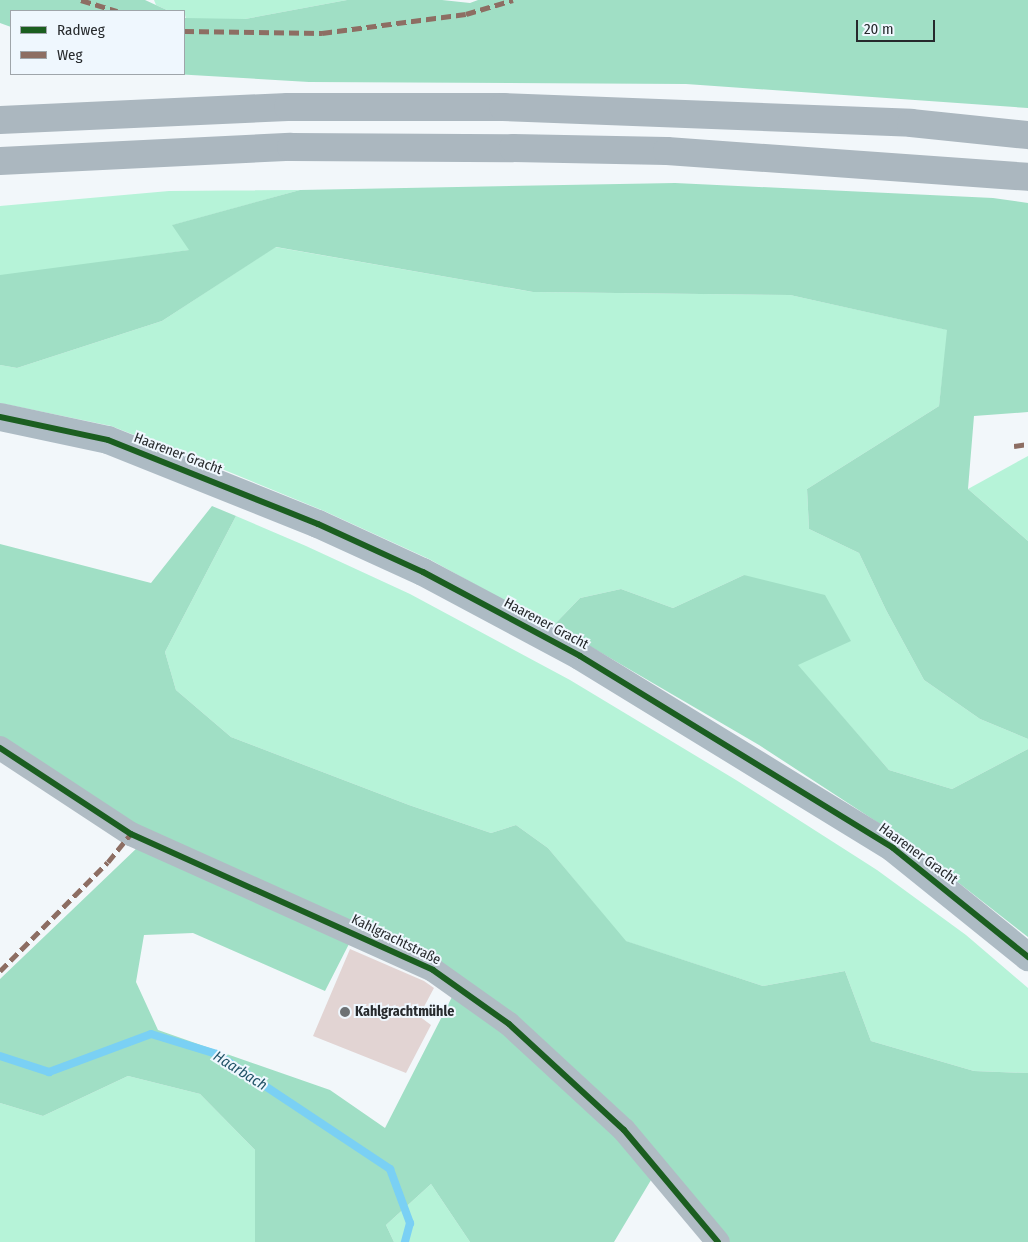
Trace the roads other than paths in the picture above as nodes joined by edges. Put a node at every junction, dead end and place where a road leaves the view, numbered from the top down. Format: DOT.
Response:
graph roads {
  1 [pos="0,120"];
  2 [pos="1028,135"];
  3 [pos="0,161"];
  4 [pos="1028,177"];
  5 [pos="0,417"];
  6 [pos="0,748"];
  7 [pos="1028,957"];
  8 [pos="718,1242"];
  1 -- 2 [label="highway"];
  3 -- 4 [label="highway"];
  5 -- 7 [label="main road, Haarener Gracht"];
  6 -- 8 [label="street, Kahlgrachtstraße"];
}
